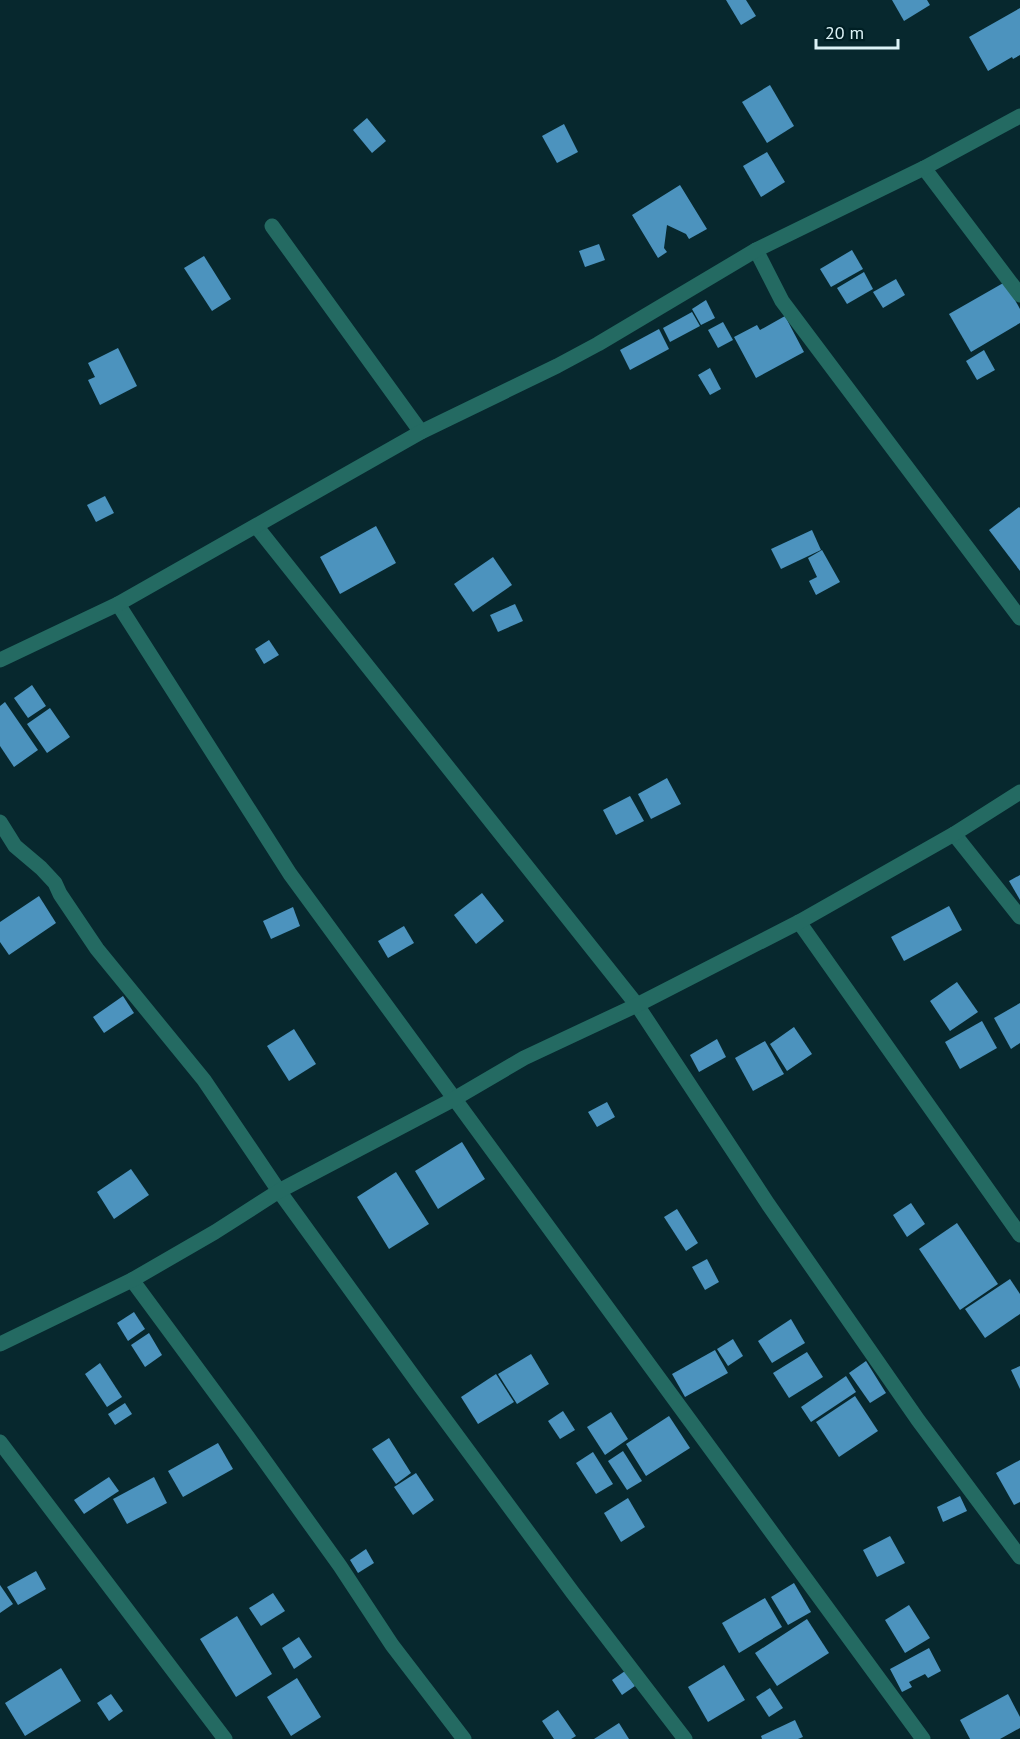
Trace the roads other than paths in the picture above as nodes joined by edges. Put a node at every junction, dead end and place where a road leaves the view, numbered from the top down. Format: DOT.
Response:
graph roads {
  1 [pos="1020,116"];
  2 [pos="924,168"];
  3 [pos="272,226"];
  4 [pos="756,249"];
  5 [pos="1020,295"];
  6 [pos="422,432"];
  7 [pos="256,526"];
  8 [pos="118,604"];
  9 [pos="1020,618"];
  10 [pos="0,660"];
  11 [pos="1020,792"];
  12 [pos="0,822"];
  13 [pos="954,834"];
  14 [pos="1020,917"];
  15 [pos="799,921"];
  16 [pos="637,1005"];
  17 [pos="454,1099"];
  18 [pos="279,1191"];
  19 [pos="1020,1235"];
  20 [pos="132,1280"];
  21 [pos="0,1344"];
  22 [pos="0,1442"];
  23 [pos="1020,1557"];
  24 [pos="225,1739"];
  25 [pos="464,1739"];
  26 [pos="685,1739"];
  27 [pos="923,1739"];
  1 -- 2 [label="street"];
  2 -- 4 [label="street"];
  2 -- 5 [label="street"];
  3 -- 6 [label="street"];
  4 -- 6 [label="street"];
  4 -- 9 [label="street"];
  6 -- 7 [label="street"];
  7 -- 8 [label="street"];
  7 -- 16 [label="street"];
  8 -- 10 [label="street"];
  8 -- 17 [label="street"];
  11 -- 13 [label="street"];
  12 -- 18 [label="street"];
  13 -- 14 [label="street"];
  13 -- 15 [label="street"];
  15 -- 16 [label="street"];
  15 -- 19 [label="street"];
  16 -- 17 [label="street"];
  16 -- 23 [label="street"];
  17 -- 18 [label="street"];
  17 -- 27 [label="street"];
  18 -- 20 [label="street"];
  18 -- 26 [label="street"];
  20 -- 21 [label="street"];
  20 -- 25 [label="street"];
  22 -- 24 [label="street"];
}
